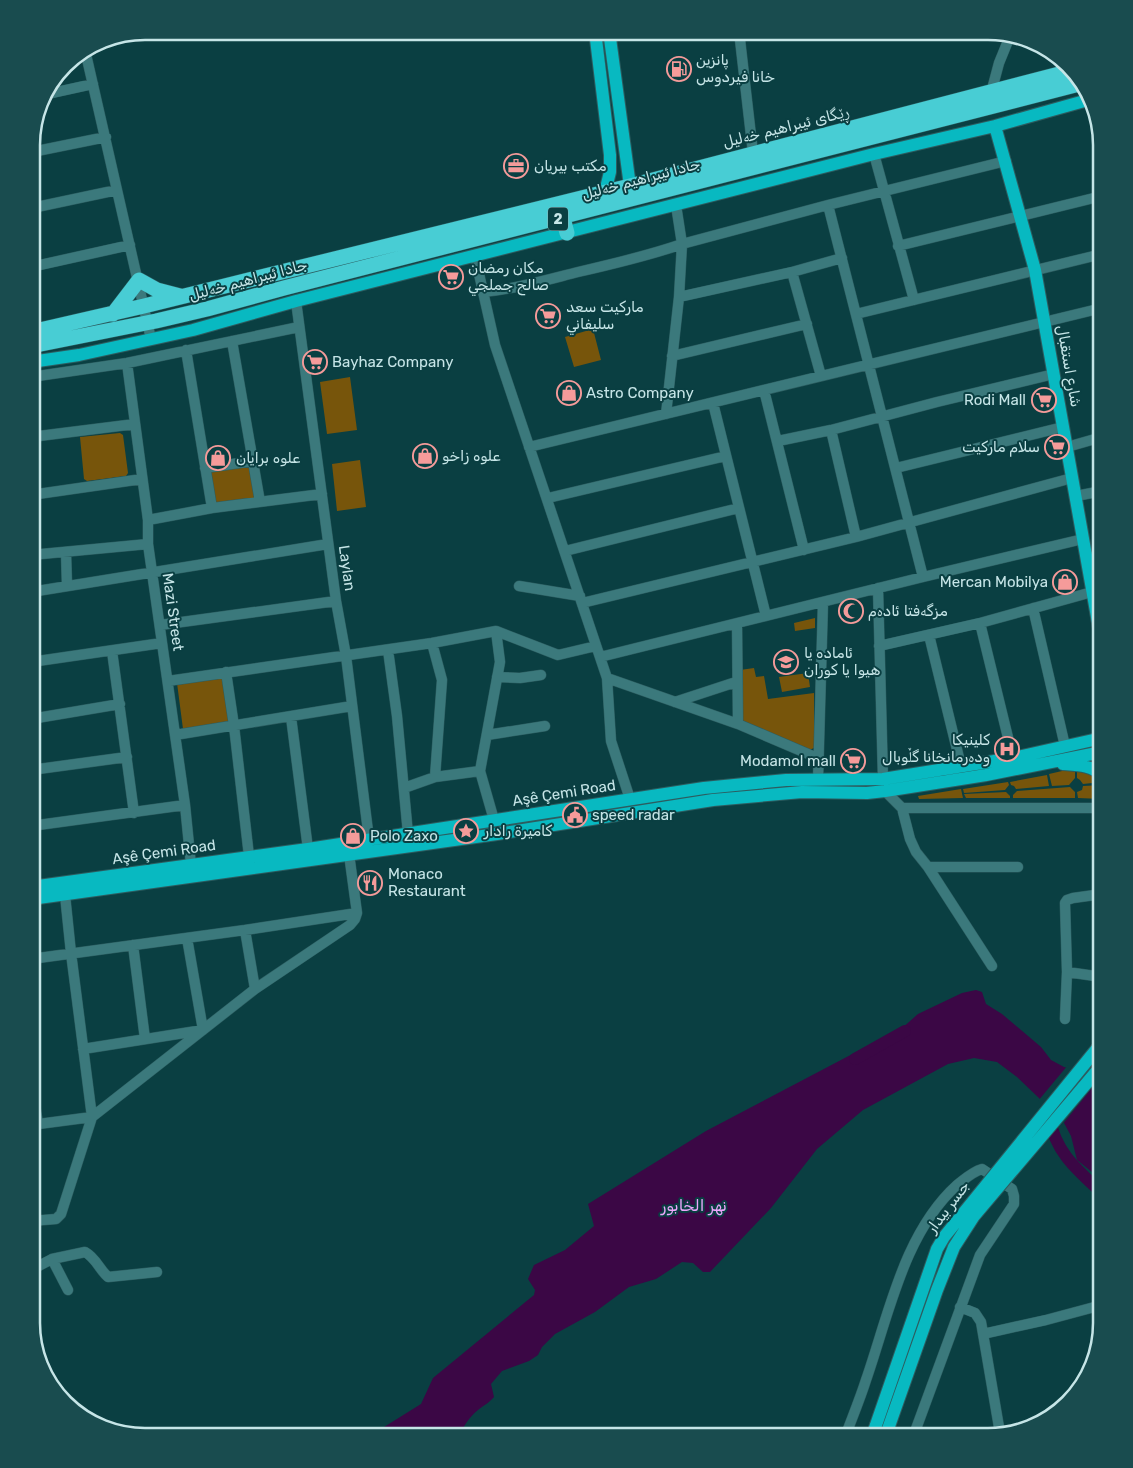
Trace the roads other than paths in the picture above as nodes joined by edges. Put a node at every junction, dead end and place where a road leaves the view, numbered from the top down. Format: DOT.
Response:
graph roads {
  1 [pos="596,40"];
  2 [pos="610,40"];
  3 [pos="740,40"];
  4 [pos="1008,42"];
  5 [pos="87,58"];
  6 [pos="1064,73"];
  7 [pos="93,84"];
  8 [pos="1074,85"];
  9 [pos="54,93"];
  10 [pos="991,93"];
  11 [pos="1083,101"];
  12 [pos="1011,102"];
  13 [pos="969,113"];
  14 [pos="996,126"];
  15 [pos="106,136"];
  16 [pos="829,141"];
  17 [pos="40,150"];
  18 [pos="787,151"];
  19 [pos="753,153"];
  20 [pos="874,154"];
  21 [pos="1006,161"];
  22 [pos="630,186"];
  23 [pos="117,190"];
  24 [pos="884,191"];
  25 [pos="604,192"];
  26 [pos="1093,198"];
  27 [pos="676,205"];
  28 [pos="828,205"];
  29 [pos="40,206"];
  30 [pos="1022,216"];
  31 [pos="563,218"];
  32 [pos="567,233"];
  33 [pos="423,238"];
  34 [pos="682,244"];
  35 [pos="130,245"];
  36 [pos="898,246"];
  37 [pos="475,256"];
  38 [pos="1093,256"];
  39 [pos="842,258"];
  40 [pos="40,264"];
  41 [pos="1035,270"];
  42 [pos="792,272"];
  43 [pos="139,280"];
  44 [pos="483,292"];
  45 [pos="181,297"];
  46 [pos="679,297"];
  47 [pos="914,300"];
  48 [pos="296,301"];
  49 [pos="144,306"];
  50 [pos="1093,310"];
  51 [pos="113,314"];
  52 [pos="856,314"];
  53 [pos="1044,321"];
  54 [pos="148,323"];
  55 [pos="807,324"];
  56 [pos="299,327"];
  57 [pos="40,330"];
  58 [pos="151,339"];
  59 [pos="232,340"];
  60 [pos="40,344"];
  61 [pos="186,350"];
  62 [pos="672,356"];
  63 [pos="40,361"];
  64 [pos="127,363"];
  65 [pos="869,364"];
  66 [pos="1054,374"];
  67 [pos="40,376"];
  68 [pos="822,376"];
  69 [pos="764,390"];
  70 [pos="713,403"];
  71 [pos="666,414"];
  72 [pos="882,416"];
  73 [pos="135,424"];
  74 [pos="1063,427"];
  75 [pos="831,430"];
  76 [pos="40,436"];
  77 [pos="1093,440"];
  78 [pos="778,441"];
  79 [pos="528,446"];
  80 [pos="1067,447"];
  81 [pos="726,456"];
  82 [pos="253,461"];
  83 [pos="205,468"];
  84 [pos="896,468"];
  85 [pos="1072,478"];
  86 [pos="142,479"];
  87 [pos="1093,493"];
  88 [pos="40,494"];
  89 [pos="322,494"];
  90 [pos="1076,496"];
  91 [pos="548,498"];
  92 [pos="260,502"];
  93 [pos="212,508"];
  94 [pos="739,508"];
  95 [pos="148,520"];
  96 [pos="909,523"];
  97 [pos="856,538"];
  98 [pos="1083,539"];
  99 [pos="148,544"];
  100 [pos="328,544"];
  101 [pos="804,550"];
  102 [pos="565,551"];
  103 [pos="66,552"];
  104 [pos="40,554"];
  105 [pos="1093,557"];
  106 [pos="1086,558"];
  107 [pos="753,563"];
  108 [pos="152,573"];
  109 [pos="923,577"];
  110 [pos="67,586"];
  111 [pos="519,586"];
  112 [pos="878,588"];
  113 [pos="40,590"];
  114 [pos="1092,592"];
  115 [pos="1093,596"];
  116 [pos="581,600"];
  117 [pos="336,601"];
  118 [pos="823,602"];
  119 [pos="1033,608"];
  120 [pos="766,616"];
  121 [pos="737,623"];
  122 [pos="980,623"];
  123 [pos="160,625"];
  124 [pos="496,631"];
  125 [pos="929,635"];
  126 [pos="162,643"];
  127 [pos="432,643"];
  128 [pos="596,646"];
  129 [pos="879,646"];
  130 [pos="388,650"];
  131 [pos="112,651"];
  132 [pos="346,656"];
  133 [pos="600,657"];
  134 [pos="40,661"];
  135 [pos="226,672"];
  136 [pos="541,675"];
  137 [pos="497,677"];
  138 [pos="607,678"];
  139 [pos="168,681"];
  140 [pos="736,682"];
  141 [pos="675,702"];
  142 [pos="120,704"];
  143 [pos="352,706"];
  144 [pos="40,717"];
  145 [pos="291,717"];
  146 [pos="738,724"];
  147 [pos="234,726"];
  148 [pos="545,726"];
  149 [pos="175,735"];
  150 [pos="487,735"];
  151 [pos="1093,740"];
  152 [pos="1065,746"];
  153 [pos="1093,754"];
  154 [pos="127,757"];
  155 [pos="1013,758"];
  156 [pos="820,759"];
  157 [pos="1041,765"];
  158 [pos="961,766"];
  159 [pos="40,769"];
  160 [pos="1093,770"];
  161 [pos="480,771"];
  162 [pos="435,777"];
  163 [pos="818,780"];
  164 [pos="884,785"];
  165 [pos="404,788"];
  166 [pos="630,799"];
  167 [pos="185,805"];
  168 [pos="902,808"];
  169 [pos="1093,808"];
  170 [pos="134,812"];
  171 [pos="494,820"];
  172 [pos="40,825"];
  173 [pos="408,834"];
  174 [pos="369,839"];
  175 [pos="308,849"];
  176 [pos="349,854"];
  177 [pos="249,856"];
  178 [pos="191,864"];
  179 [pos="928,867"];
  180 [pos="1018,867"];
  181 [pos="40,886"];
  182 [pos="65,895"];
  183 [pos="1093,895"];
  184 [pos="40,898"];
  185 [pos="357,913"];
  186 [pos="245,930"];
  187 [pos="187,938"];
  188 [pos="133,945"];
  189 [pos="71,954"];
  190 [pos="40,958"];
  191 [pos="992,966"];
  192 [pos="1067,972"];
  193 [pos="1093,976"];
  194 [pos="255,989"];
  195 [pos="1065,1019"];
  196 [pos="203,1030"];
  197 [pos="145,1039"];
  198 [pos="83,1049"];
  199 [pos="1093,1054"];
  200 [pos="1093,1076"];
  201 [pos="92,1117"];
  202 [pos="40,1124"];
  203 [pos="40,1220"];
  204 [pos="52,1259"];
  205 [pos="40,1265"];
  206 [pos="157,1272"];
  207 [pos="68,1290"];
  208 [pos="960,1307"];
  209 [pos="1093,1307"];
  210 [pos="983,1334"];
  211 [pos="999,1427"];
  212 [pos="847,1428"];
  213 [pos="881,1428"];
  214 [pos="882,1428"];
  215 [pos="916,1428"];
  1 -- 25 [label="main road"];
  2 -- 22 [label="main road"];
  3 -- 19 [label="street"];
  4 -- 10 [label="street"];
  5 -- 7 [label="street"];
  6 -- 10 [label="highway, ڕێگای ئیبراهیم خەلیل / 2"];
  7 -- 9 [label="street"];
  7 -- 15 [label="street"];
  8 -- 12 [label="highway, 2"];
  10 -- 16 [label="highway, ڕێگای ئیبراهیم خەلیل / 2"];
  11 -- 14 [label="main road"];
  12 -- 13 [label="highway, 2"];
  12 -- 14 [label="main road"];
  13 -- 14 [label="main road"];
  13 -- 16 [label="highway, 2"];
  14 -- 20 [label="main road"];
  14 -- 21 [label="main road, شارع استقبال"];
  15 -- 17 [label="street"];
  15 -- 23 [label="street"];
  16 -- 18 [label="highway, ڕێگای ئیبراهیم خەلیل / 2"];
  18 -- 19 [label="highway, ڕێگای ئیبراهیم خەلیل / 2"];
  18 -- 31 [label="highway, جادا ئیبراهیم خەلیل / 2"];
  19 -- 22 [label="highway, ڕێگای ئیبراهیم خەلیل / 2"];
  20 -- 24 [label="street"];
  20 -- 27 [label="main road"];
  21 -- 24 [label="street"];
  21 -- 30 [label="main road, شارع استقبال"];
  22 -- 25 [label="highway, ڕێگای ئیبراهیم خەلیل / 2"];
  23 -- 29 [label="street"];
  23 -- 35 [label="street"];
  24 -- 28 [label="street"];
  24 -- 36 [label="street"];
  25 -- 33 [label="highway, ڕێگای ئیبراهیم خەلیل / 2"];
  26 -- 30 [label="street"];
  27 -- 32 [label="main road"];
  27 -- 34 [label="street"];
  28 -- 34 [label="street"];
  28 -- 39 [label="street"];
  30 -- 36 [label="street"];
  30 -- 41 [label="main road, شارع استقبال"];
  31 -- 32 [label="highway"];
  31 -- 54 [label="highway, جادا ئیبراهیم خەلیل / 2"];
  32 -- 37 [label="main road"];
  33 -- 45 [label="highway, جادا ئیبراهیم خەلیل / 2"];
  34 -- 44 [label="street"];
  34 -- 46 [label="street"];
  35 -- 40 [label="street"];
  35 -- 43 [label="street"];
  36 -- 47 [label="street"];
  37 -- 44 [label="street"];
  37 -- 48 [label="main road"];
  38 -- 41 [label="street"];
  39 -- 42 [label="street"];
  39 -- 52 [label="street"];
  41 -- 47 [label="street"];
  41 -- 53 [label="main road, شارع استقبال"];
  42 -- 46 [label="street"];
  42 -- 55 [label="street"];
  43 -- 45 [label="highway"];
  43 -- 49 [label="street"];
  43 -- 51 [label="highway"];
  44 -- 79 [label="street"];
  45 -- 49 [label="highway, جادا ئیبراهیم خەلیل / 2"];
  46 -- 62 [label="street"];
  47 -- 52 [label="street"];
  48 -- 56 [label="street, Laylan"];
  48 -- 58 [label="main road"];
  49 -- 51 [label="highway, جادا ئیبراهیم خەلیل / 2"];
  49 -- 54 [label="street"];
  50 -- 53 [label="street"];
  51 -- 57 [label="highway, جادا ئیبراهیم خەلیل / 2"];
  52 -- 65 [label="street"];
  53 -- 65 [label="street"];
  53 -- 66 [label="main road, شارع استقبال"];
  54 -- 58 [label="street"];
  54 -- 60 [label="highway, جادا ئیبراهیم خەلیل / 2"];
  55 -- 62 [label="street"];
  55 -- 68 [label="street"];
  56 -- 59 [label="street"];
  56 -- 89 [label="street, Laylan"];
  58 -- 63 [label="main road"];
  59 -- 61 [label="street"];
  59 -- 82 [label="street"];
  61 -- 64 [label="street"];
  61 -- 83 [label="street"];
  62 -- 71 [label="street"];
  64 -- 67 [label="street"];
  64 -- 73 [label="street, Mazi Street"];
  65 -- 68 [label="street"];
  65 -- 72 [label="street"];
  66 -- 72 [label="street"];
  66 -- 74 [label="main road, شارع استقبال"];
  68 -- 69 [label="street"];
  69 -- 70 [label="street"];
  69 -- 78 [label="street"];
  70 -- 71 [label="street"];
  70 -- 81 [label="street"];
  71 -- 79 [label="street"];
  72 -- 75 [label="street"];
  72 -- 84 [label="street"];
  73 -- 76 [label="street"];
  73 -- 86 [label="street, Mazi Street"];
  74 -- 80 [label="main road, شارع استقبال"];
  74 -- 84 [label="street"];
  75 -- 78 [label="street"];
  75 -- 97 [label="street"];
  77 -- 80 [label="street"];
  78 -- 101 [label="street"];
  79 -- 91 [label="street"];
  80 -- 85 [label="main road, شارع استقبال"];
  81 -- 91 [label="street"];
  81 -- 94 [label="street"];
  82 -- 83 [label="street"];
  82 -- 92 [label="street"];
  83 -- 93 [label="street"];
  84 -- 96 [label="street"];
  85 -- 90 [label="main road, شارع استقبال"];
  85 -- 96 [label="street"];
  86 -- 88 [label="street"];
  86 -- 95 [label="street, Mazi Street"];
  87 -- 90 [label="street"];
  89 -- 92 [label="street"];
  89 -- 100 [label="street, Laylan"];
  90 -- 98 [label="main road, شارع استقبال"];
  91 -- 102 [label="street"];
  92 -- 93 [label="street"];
  93 -- 95 [label="street"];
  94 -- 102 [label="street"];
  94 -- 107 [label="street"];
  95 -- 99 [label="street, Mazi Street"];
  96 -- 97 [label="street"];
  96 -- 109 [label="street"];
  97 -- 101 [label="street"];
  98 -- 106 [label="main road, شارع استقبال"];
  98 -- 109 [label="street"];
  99 -- 103 [label="street"];
  99 -- 108 [label="street, Mazi Street"];
  100 -- 108 [label="street"];
  100 -- 117 [label="street, Laylan"];
  101 -- 107 [label="street"];
  102 -- 116 [label="street"];
  103 -- 104 [label="street"];
  103 -- 110 [label="street"];
  105 -- 106 [label="street"];
  106 -- 114 [label="main road, شارع استقبال"];
  107 -- 116 [label="street"];
  107 -- 120 [label="street"];
  108 -- 110 [label="street"];
  108 -- 123 [label="street, Mazi Street"];
  109 -- 112 [label="street"];
  110 -- 113 [label="street"];
  111 -- 116 [label="street"];
  112 -- 118 [label="street"];
  112 -- 129 [label="street"];
  114 -- 115 [label="main road, شارع استقبال"];
  114 -- 119 [label="street"];
  116 -- 128 [label="street"];
  117 -- 123 [label="street"];
  117 -- 132 [label="street, Laylan"];
  118 -- 120 [label="street"];
  118 -- 156 [label="street"];
  119 -- 122 [label="street"];
  119 -- 152 [label="street"];
  120 -- 121 [label="street"];
  121 -- 133 [label="street"];
  121 -- 140 [label="street"];
  122 -- 125 [label="street"];
  122 -- 155 [label="street"];
  123 -- 126 [label="street, Mazi Street"];
  124 -- 127 [label="street"];
  124 -- 128 [label="street"];
  124 -- 137 [label="street"];
  125 -- 129 [label="street"];
  125 -- 158 [label="street"];
  126 -- 131 [label="street"];
  126 -- 139 [label="street, Mazi Street"];
  127 -- 130 [label="street"];
  127 -- 162 [label="street"];
  128 -- 133 [label="street"];
  129 -- 164 [label="street"];
  130 -- 132 [label="street"];
  130 -- 165 [label="street"];
  131 -- 134 [label="street"];
  131 -- 142 [label="street"];
  132 -- 135 [label="street"];
  132 -- 143 [label="street, Laylan"];
  133 -- 138 [label="street"];
  135 -- 139 [label="street"];
  135 -- 147 [label="street"];
  136 -- 137 [label="street"];
  137 -- 150 [label="street"];
  138 -- 141 [label="street"];
  138 -- 166 [label="street"];
  139 -- 149 [label="street, Mazi Street"];
  140 -- 141 [label="street"];
  140 -- 146 [label="street"];
  141 -- 146 [label="street"];
  142 -- 144 [label="street"];
  142 -- 154 [label="street"];
  143 -- 145 [label="street"];
  143 -- 174 [label="street, Laylan"];
  145 -- 147 [label="street"];
  145 -- 175 [label="street"];
  146 -- 156 [label="street"];
  147 -- 149 [label="street"];
  147 -- 177 [label="street"];
  148 -- 150 [label="street"];
  149 -- 167 [label="street, Mazi Street"];
  150 -- 161 [label="street"];
  151 -- 152 [label="main road, Aşê Çemi Road"];
  152 -- 155 [label="main road, Aşê Çemi Road"];
  153 -- 157 [label="main road, Aşê Çemi Road"];
  154 -- 159 [label="street"];
  154 -- 170 [label="street"];
  155 -- 158 [label="main road, Aşê Çemi Road"];
  156 -- 163 [label="street"];
  157 -- 160 [label="main road"];
  157 -- 164 [label="main road, Aşê Çemi Road"];
  158 -- 164 [label="main road, Aşê Çemi Road"];
  161 -- 162 [label="street"];
  161 -- 171 [label="street"];
  162 -- 165 [label="street"];
  163 -- 164 [label="main road, Aşê Çemi Road"];
  163 -- 166 [label="main road, Aşê Çemi Road"];
  164 -- 168 [label="street"];
  164 -- 176 [label="main road, Aşê Çemi Road"];
  165 -- 173 [label="street"];
  166 -- 171 [label="main road, Aşê Çemi Road"];
  167 -- 170 [label="street"];
  167 -- 178 [label="street, Mazi Street"];
  168 -- 169 [label="street"];
  168 -- 179 [label="street"];
  170 -- 172 [label="street"];
  171 -- 173 [label="main road, Aşê Çemi Road"];
  173 -- 174 [label="main road, Aşê Çemi Road"];
  174 -- 175 [label="main road, Aşê Çemi Road"];
  175 -- 177 [label="main road, Aşê Çemi Road"];
  176 -- 182 [label="main road, Aşê Çemi Road"];
  176 -- 185 [label="street"];
  177 -- 178 [label="main road, Aşê Çemi Road"];
  178 -- 181 [label="main road, Aşê Çemi Road"];
  179 -- 180 [label="street"];
  179 -- 191 [label="street"];
  182 -- 184 [label="main road, Aşê Çemi Road"];
  182 -- 189 [label="street"];
  183 -- 192 [label="street"];
  185 -- 186 [label="street"];
  185 -- 194 [label="street"];
  186 -- 187 [label="street"];
  186 -- 194 [label="street"];
  187 -- 188 [label="street"];
  187 -- 196 [label="street"];
  188 -- 189 [label="street"];
  188 -- 197 [label="street"];
  189 -- 190 [label="street"];
  189 -- 198 [label="street"];
  192 -- 193 [label="street"];
  192 -- 195 [label="street"];
  194 -- 196 [label="street"];
  196 -- 197 [label="street"];
  196 -- 201 [label="street"];
  197 -- 198 [label="street"];
  198 -- 201 [label="street"];
  199 -- 213 [label="main road, جسر بيدار, bridge"];
  200 -- 214 [label="main road, جسر بيدار, bridge"];
  201 -- 202 [label="street"];
  201 -- 203 [label="street"];
  204 -- 205 [label="street"];
  204 -- 206 [label="street"];
  204 -- 207 [label="street"];
  208 -- 210 [label="street"];
  208 -- 212 [label="street"];
  208 -- 215 [label="street"];
  209 -- 210 [label="street"];
  210 -- 211 [label="street"];
}
